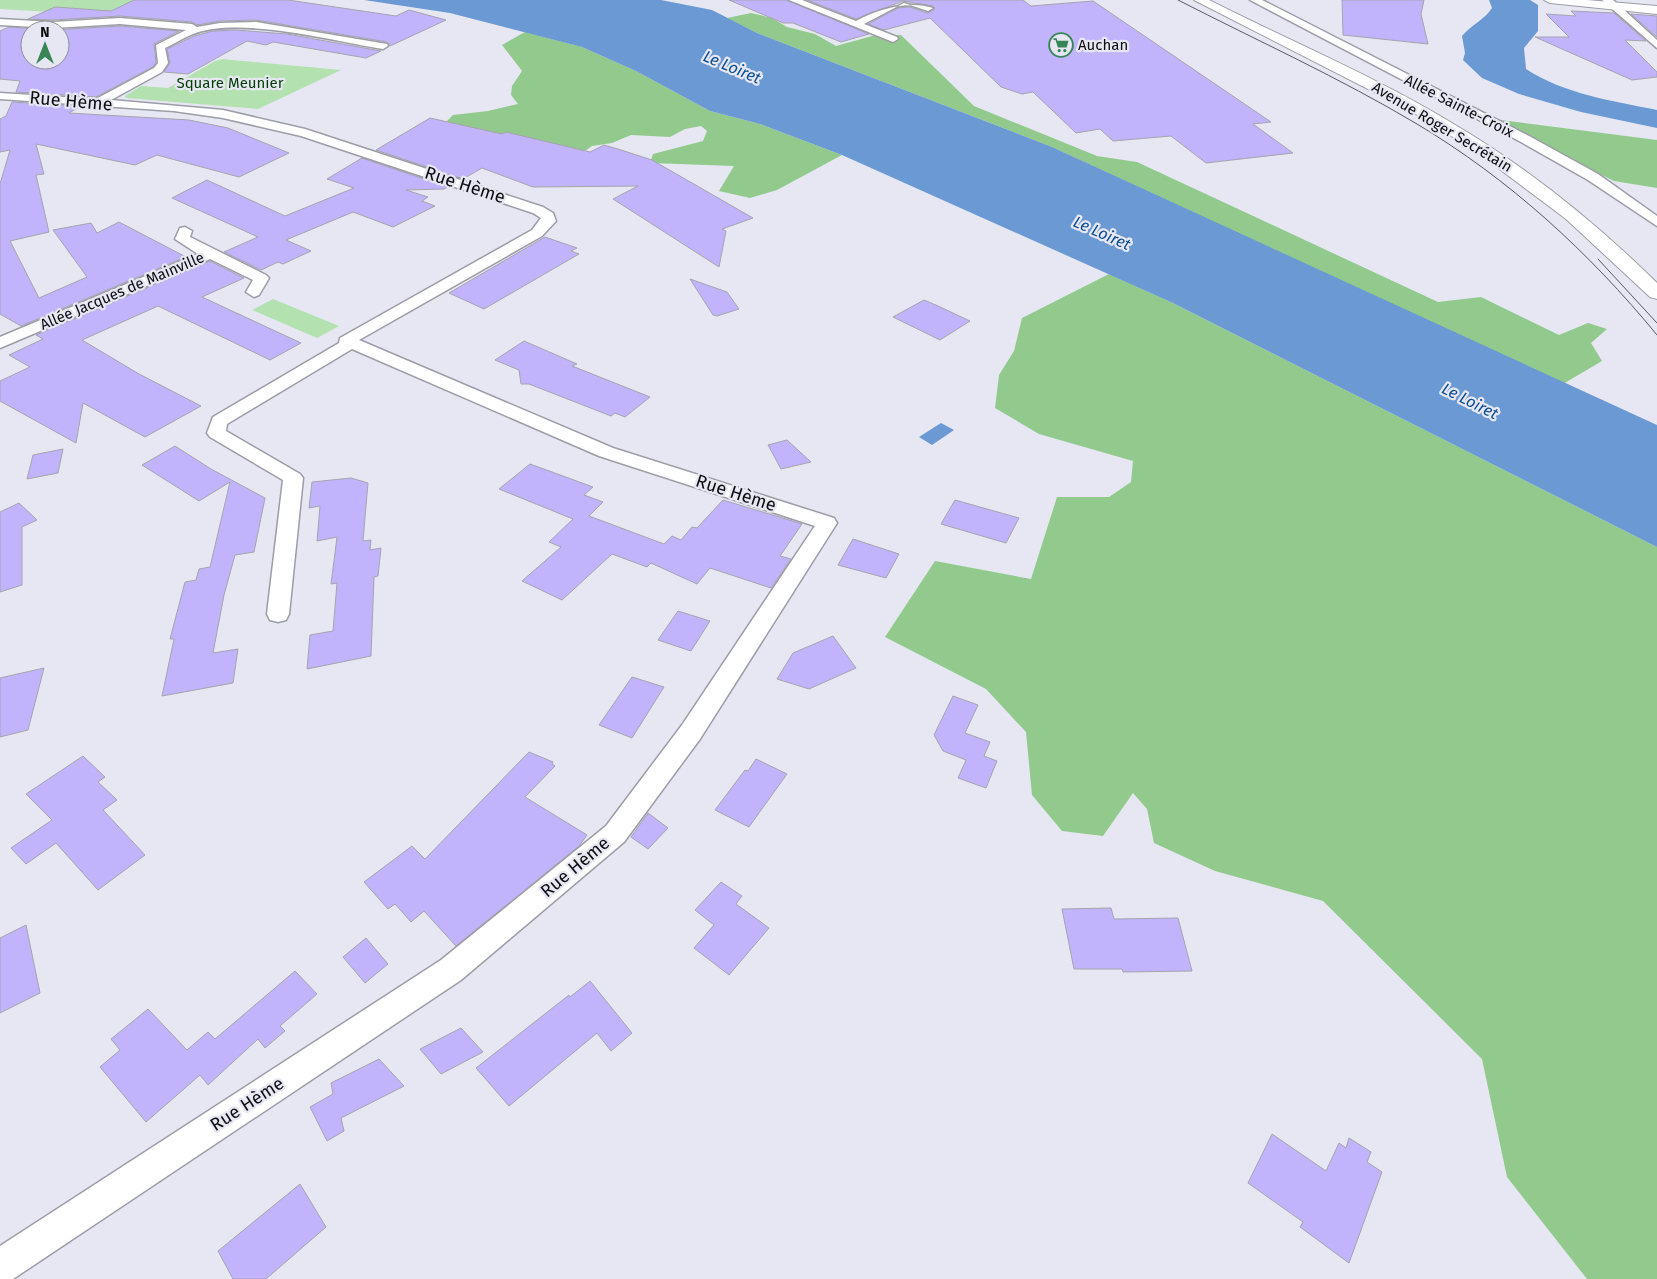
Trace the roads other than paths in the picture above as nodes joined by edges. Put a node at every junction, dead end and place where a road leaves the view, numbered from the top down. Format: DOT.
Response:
graph roads {
  1 [pos="794,0"];
  2 [pos="904,0"];
  3 [pos="1200,0"];
  4 [pos="1550,0"];
  5 [pos="1611,4"];
  6 [pos="1250,5"];
  7 [pos="928,8"];
  8 [pos="1657,10"];
  9 [pos="0,22"];
  10 [pos="857,24"];
  11 [pos="191,30"];
  12 [pos="893,39"];
  13 [pos="1657,44"];
  14 [pos="383,46"];
  15 [pos="0,96"];
  16 [pos="99,102"];
  17 [pos="1657,222"];
  18 [pos="185,231"];
  19 [pos="210,254"];
  20 [pos="1639,254"];
  21 [pos="254,292"];
  22 [pos="1657,293"];
  23 [pos="0,343"];
  24 [pos="351,343"];
  25 [pos="278,614"];
  26 [pos="0,1267"];
  1 -- 10 [label="street"];
  2 -- 7 [label="street"];
  2 -- 10 [label="street"];
  3 -- 22 [label="main road, Avenue Roger Secrétain"];
  4 -- 5 [label="main road"];
  5 -- 8 [label="main road"];
  5 -- 13 [label="street"];
  6 -- 17 [label="street, Allée Sainte-Croix"];
  6 -- 20 [label="main road, Avenue Roger Secrétain"];
  9 -- 11 [label="street"];
  10 -- 12 [label="street"];
  11 -- 14 [label="street"];
  11 -- 16 [label="street"];
  15 -- 16 [label="street, Rue Hème"];
  16 -- 24 [label="street, Rue Hème"];
  18 -- 19 [label="street, Allée Jacques de Mainville"];
  19 -- 21 [label="street"];
  19 -- 23 [label="street, Allée Jacques de Mainville"];
  24 -- 25 [label="street"];
  24 -- 26 [label="street, Rue Hème"];
}
